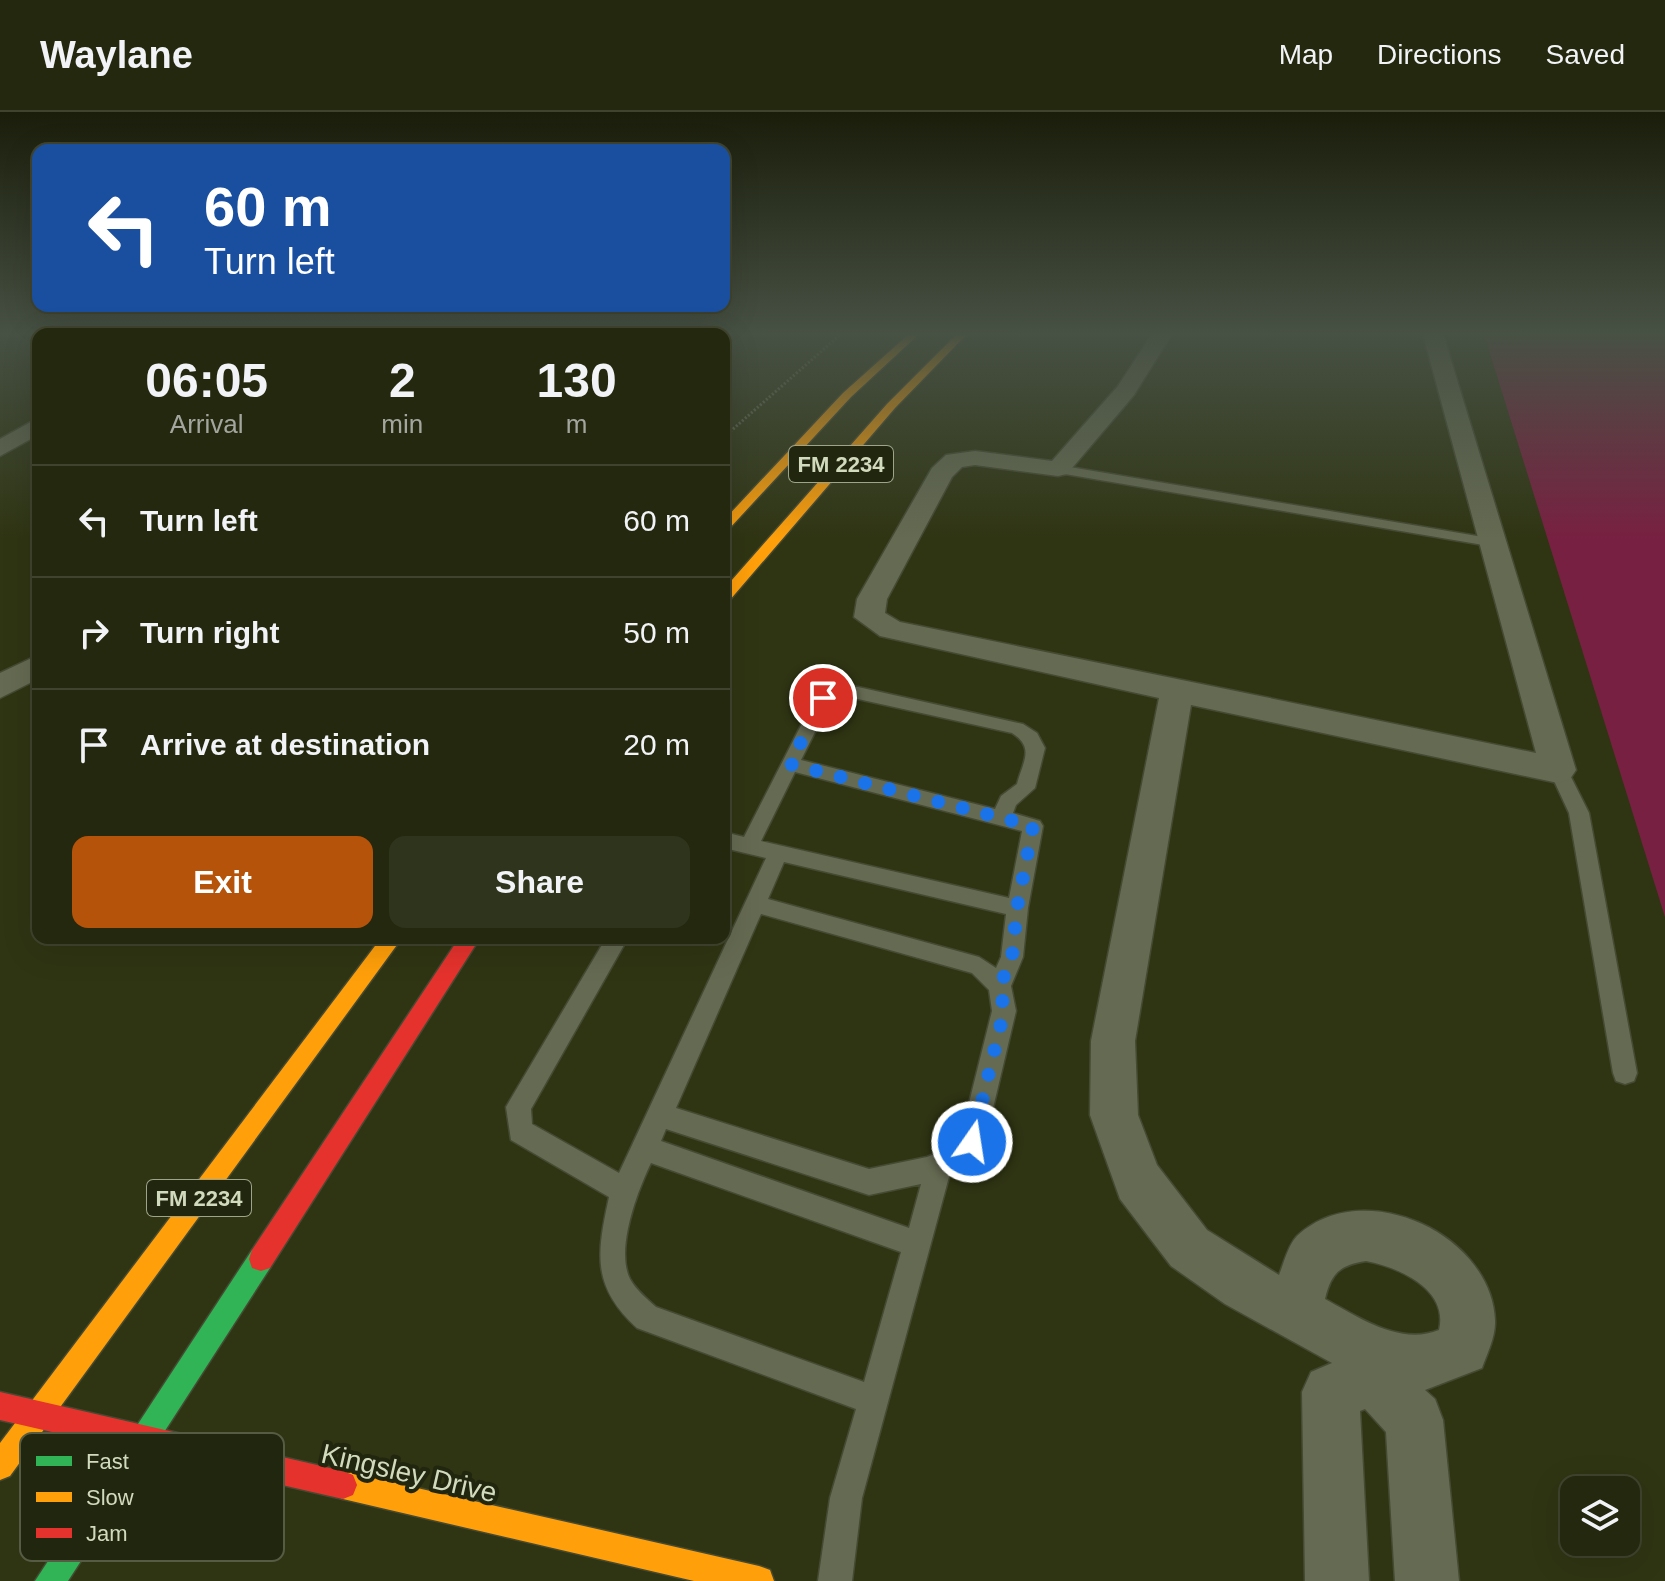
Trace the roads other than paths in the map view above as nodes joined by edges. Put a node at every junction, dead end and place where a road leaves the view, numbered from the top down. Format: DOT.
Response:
graph roads {
  1 [pos="840,403"];
  2 [pos="894,403"];
  3 [pos="1115,403"];
  4 [pos="1453,403"];
  5 [pos="32,429"];
  6 [pos="0,449"];
  7 [pos="1058,469"];
  8 [pos="730,521"];
  9 [pos="1495,543"];
  10 [pos="730,591"];
  11 [pos="32,668"];
  12 [pos="0,687"];
  13 [pos="1177,691"];
  14 [pos="790,764"];
  15 [pos="1558,770"];
  16 [pos="1001,818"];
  17 [pos="730,841"];
  18 [pos="749,846"];
  19 [pos="778,853"];
  20 [pos="756,904"];
  21 [pos="1017,908"];
  22 [pos="388,944"];
  23 [pos="466,944"];
  24 [pos="613,944"];
  25 [pos="1000,986"];
  26 [pos="1625,1073"];
  27 [pos="660,1115"];
  28 [pos="645,1148"];
  29 [pos="940,1164"];
  30 [pos="624,1191"];
  31 [pos="916,1244"];
  32 [pos="1294,1312"];
  33 [pos="1376,1368"];
  34 [pos="874,1401"];
  35 [pos="0,1406"];
  36 [pos="38,1414"];
  37 [pos="24,1433"];
  38 [pos="112,1433"];
  39 [pos="144,1433"];
  40 [pos="20,1439"];
  41 [pos="0,1466"];
  42 [pos="284,1473"];
  43 [pos="63,1561"];
  44 [pos="50,1581"];
  45 [pos="759,1581"];
  46 [pos="835,1581"];
  47 [pos="1337,1581"];
  48 [pos="1427,1581"];
  1 -- 8 [label="main road, FM 2234"];
  2 -- 10 [label="main road, FM 2234"];
  3 -- 7 [label="street"];
  4 -- 9 [label="street"];
  5 -- 6 [label="street"];
  7 -- 9 [label="lane"];
  7 -- 13 [label="street"];
  9 -- 15 [label="street"];
  11 -- 12 [label="street"];
  13 -- 15 [label="street"];
  13 -- 32 [label="street"];
  14 -- 16 [label="lane"];
  14 -- 16 [label="lane"];
  14 -- 18 [label="lane"];
  15 -- 26 [label="lane"];
  16 -- 21 [label="lane"];
  17 -- 18 [label="lane"];
  18 -- 19 [label="lane"];
  19 -- 20 [label="lane"];
  19 -- 21 [label="lane"];
  20 -- 25 [label="lane"];
  20 -- 27 [label="lane"];
  21 -- 25 [label="lane"];
  22 -- 36 [label="main road, FM 2234"];
  23 -- 39 [label="main road, FM 2234"];
  24 -- 30 [label="lane"];
  25 -- 29 [label="lane"];
  27 -- 28 [label="lane"];
  27 -- 29 [label="lane"];
  28 -- 30 [label="lane"];
  28 -- 31 [label="lane"];
  29 -- 31 [label="lane"];
  30 -- 34 [label="lane"];
  31 -- 34 [label="lane"];
  32 -- 33 [label="street"];
  32 -- 33 [label="street"];
  33 -- 47 [label="street"];
  33 -- 48 [label="street"];
  34 -- 46 [label="lane"];
  35 -- 36 [label="main road, Kingsley Drive"];
  36 -- 37 [label="main road, FM 2234"];
  36 -- 38 [label="main road, Kingsley Drive"];
  40 -- 41 [label="main road, FM 2234"];
  42 -- 45 [label="main road, Kingsley Drive"];
  43 -- 44 [label="main road, FM 2234"];
}
